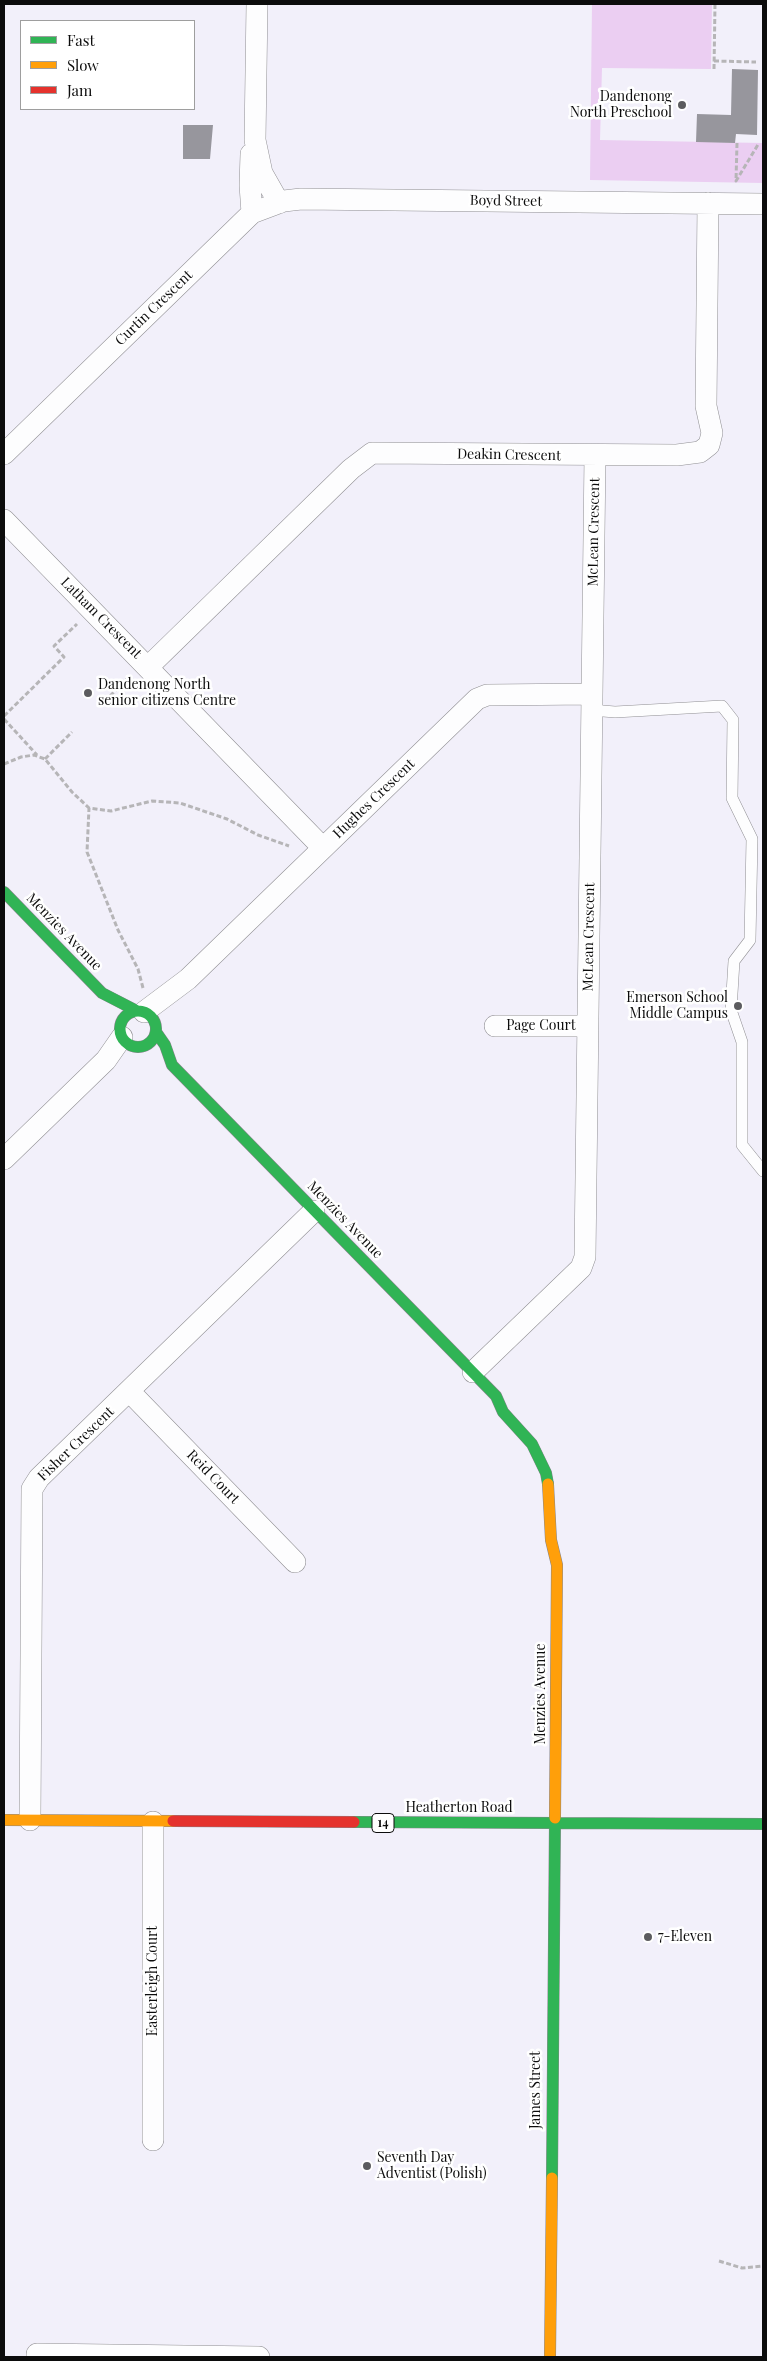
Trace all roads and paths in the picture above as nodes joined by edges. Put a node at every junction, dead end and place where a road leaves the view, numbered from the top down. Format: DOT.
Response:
graph roads {
  1 [pos="257,4"];
  2 [pos="715,4"];
  3 [pos="714,62"];
  4 [pos="756,62"];
  5 [pos="714,69"];
  6 [pos="255,140"];
  7 [pos="737,143"];
  8 [pos="759,143"];
  9 [pos="279,202"];
  10 [pos="708,203"];
  11 [pos="763,204"];
  12 [pos="252,213"];
  13 [pos="4,454"];
  14 [pos="595,456"];
  15 [pos="4,520"];
  16 [pos="77,623"];
  17 [pos="149,666"];
  18 [pos="130,676"];
  19 [pos="110,696"];
  20 [pos="591,702"];
  21 [pos="4,717"];
  22 [pos="72,732"];
  23 [pos="39,757"];
  24 [pos="45,759"];
  25 [pos="4,764"];
  26 [pos="89,808"];
  27 [pos="290,846"];
  28 [pos="323,848"];
  29 [pos="4,892"];
  30 [pos="144,989"];
  31 [pos="102,993"];
  32 [pos="148,1021"];
  33 [pos="495,1026"];
  34 [pos="587,1026"];
  35 [pos="129,1039"];
  36 [pos="172,1065"];
  37 [pos="4,1159"];
  38 [pos="763,1171"];
  39 [pos="314,1211"];
  40 [pos="473,1372"];
  41 [pos="130,1392"];
  42 [pos="496,1396"];
  43 [pos="515,1404"];
  44 [pos="564,1540"];
  45 [pos="295,1562"];
  46 [pos="557,1565"];
  47 [pos="4,1820"];
  48 [pos="30,1820"];
  49 [pos="153,1822"];
  50 [pos="554,1824"];
  51 [pos="763,1824"];
  52 [pos="153,2140"];
  53 [pos="718,2261"];
  54 [pos="763,2266"];
  55 [pos="37,2357"];
  56 [pos="259,2357"];
  57 [pos="550,2357"];
  1 -- 6 [label="street"];
  2 -- 3 [label="path"];
  3 -- 4 [label="path"];
  3 -- 5 [label="path"];
  6 -- 9 [label="street"];
  6 -- 12 [label="street"];
  7 -- 8 [label="path"];
  9 -- 10 [label="street, Boyd Street"];
  9 -- 12 [label="street, Boyd Street"];
  10 -- 11 [label="street, Boyd Street"];
  10 -- 14 [label="street, Deakin Crescent"];
  12 -- 13 [label="street, Curtin Crescent"];
  14 -- 17 [label="street, Deakin Crescent"];
  14 -- 20 [label="street, McLean Crescent"];
  15 -- 17 [label="street, Latham Crescent"];
  16 -- 21 [label="path"];
  17 -- 28 [label="street, Latham Crescent"];
  18 -- 19 [label="path"];
  20 -- 28 [label="street, Hughes Crescent"];
  20 -- 34 [label="street, McLean Crescent"];
  20 -- 38 [label="lane"];
  21 -- 23 [label="path"];
  22 -- 24 [label="path"];
  23 -- 24 [label="path"];
  23 -- 25 [label="path"];
  24 -- 26 [label="path"];
  26 -- 27 [label="path"];
  26 -- 30 [label="path"];
  28 -- 32 [label="street, Hughes Crescent"];
  29 -- 31 [label="street, Menzies Avenue"];
  31 -- 32 [label="street, Menzies Avenue"];
  31 -- 35 [label="street, Menzies Avenue"];
  32 -- 35 [label="street"];
  32 -- 35 [label="street"];
  32 -- 36 [label="street, Menzies Avenue"];
  33 -- 34 [label="street, Page Court"];
  34 -- 40 [label="street, McLean Crescent"];
  35 -- 36 [label="street, Menzies Avenue"];
  35 -- 37 [label="street"];
  36 -- 39 [label="street, Menzies Avenue"];
  39 -- 40 [label="street, Menzies Avenue"];
  39 -- 41 [label="street, Fisher Crescent"];
  40 -- 42 [label="street, Menzies Avenue"];
  41 -- 45 [label="street, Reid Court"];
  41 -- 48 [label="street, Fisher Crescent"];
  42 -- 43 [label="street, Menzies Avenue"];
  42 -- 46 [label="street, Menzies Avenue"];
  44 -- 46 [label="street, Menzies Avenue"];
  46 -- 50 [label="street, Menzies Avenue"];
  47 -- 48 [label="street, Heatherton Road / 14"];
  48 -- 49 [label="street, Heatherton Road / 14"];
  49 -- 50 [label="street, Heatherton Road / 14"];
  49 -- 52 [label="street, Easterleigh Court"];
  50 -- 51 [label="street, Heatherton Road / 14"];
  50 -- 57 [label="street, James Street"];
  53 -- 54 [label="path"];
  55 -- 56 [label="street"];
}
